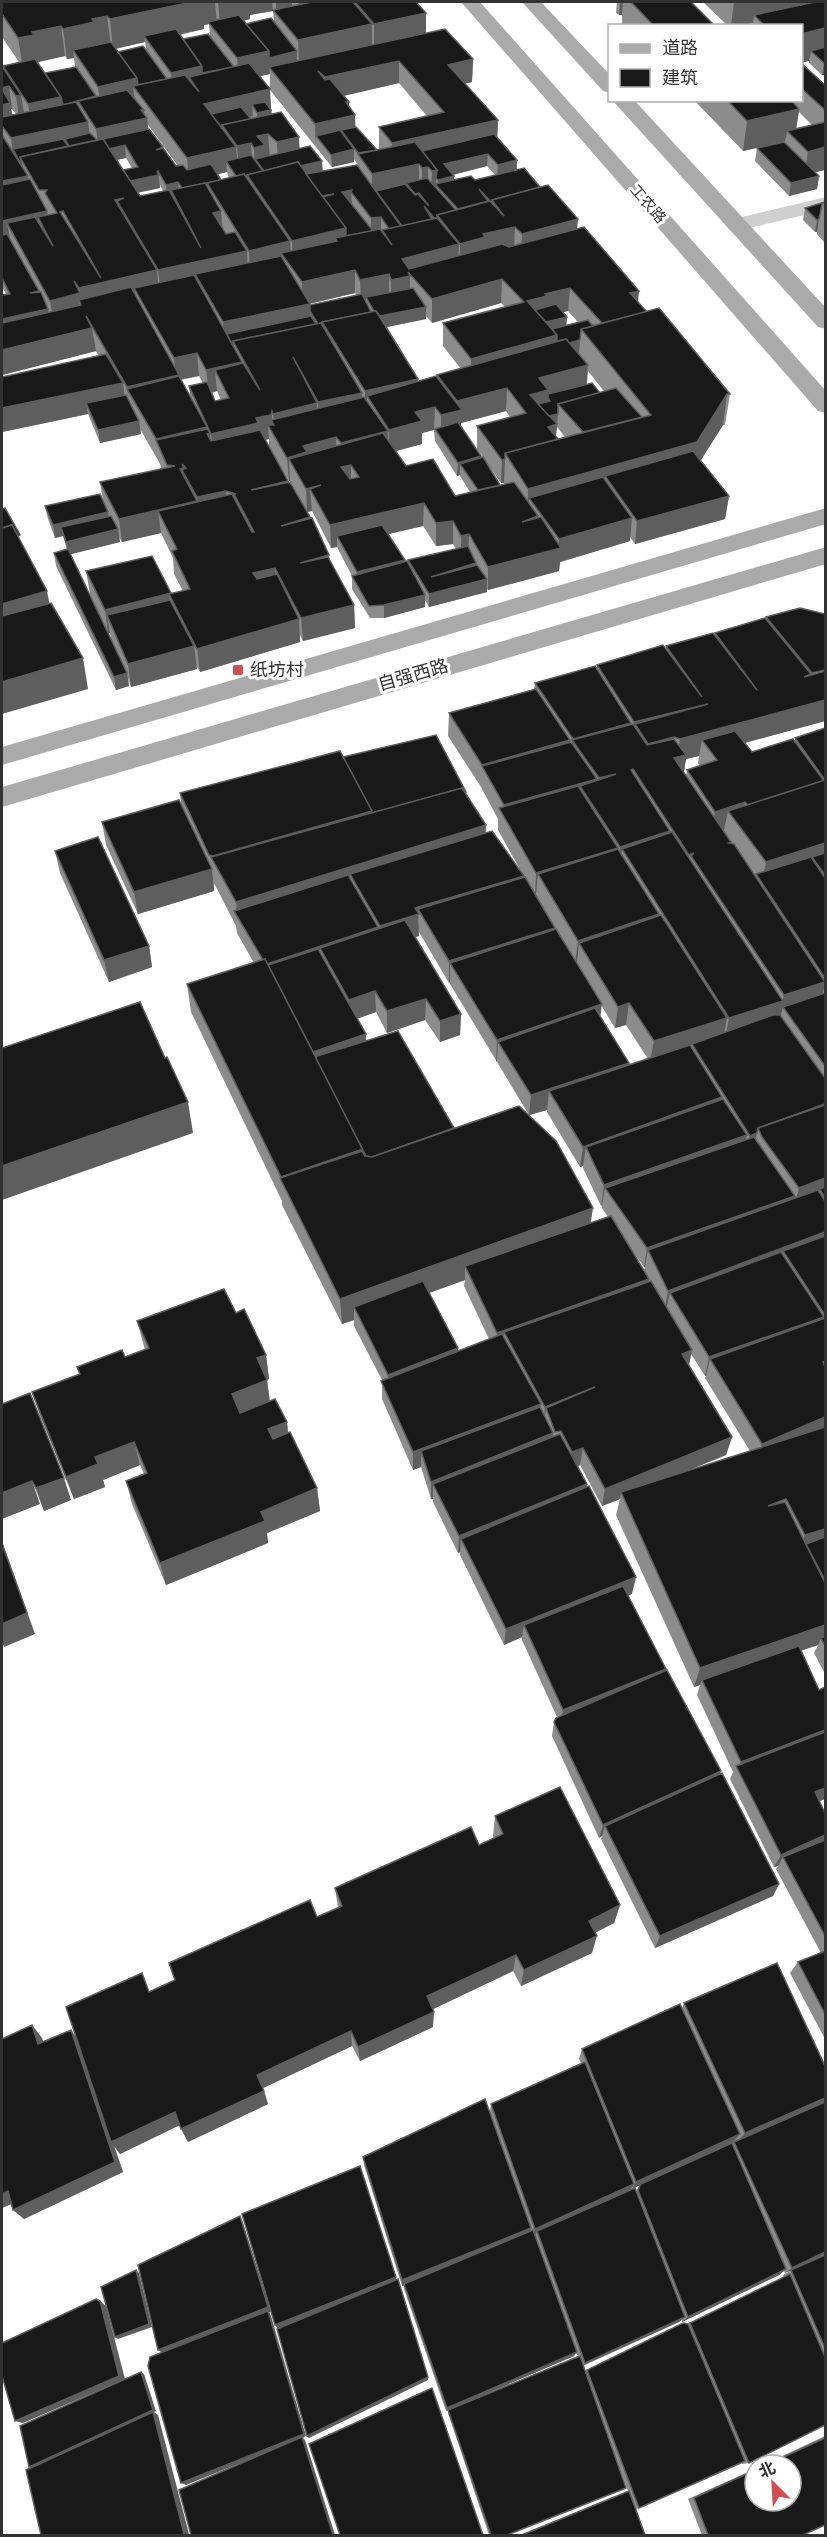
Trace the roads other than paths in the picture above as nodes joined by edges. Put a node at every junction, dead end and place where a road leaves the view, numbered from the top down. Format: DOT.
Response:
graph roads {
  1 [pos="470,2"];
  2 [pos="531,2"];
  3 [pos="608,86"];
  4 [pos="624,102"];
  5 [pos="825,202"];
  6 [pos="737,225"];
  7 [pos="825,322"];
  8 [pos="825,406"];
  9 [pos="825,516"];
  10 [pos="825,555"];
  11 [pos="2,756"];
  12 [pos="2,797"];
  1 -- 8 [label="main road, 工农路"];
  2 -- 3 [label="main road"];
  4 -- 6 [label="main road"];
  5 -- 6 [label="lane"];
  6 -- 7 [label="main road"];
  9 -- 11 [label="main road, 自强西路"];
  10 -- 12 [label="main road, 自强西路"];
}
